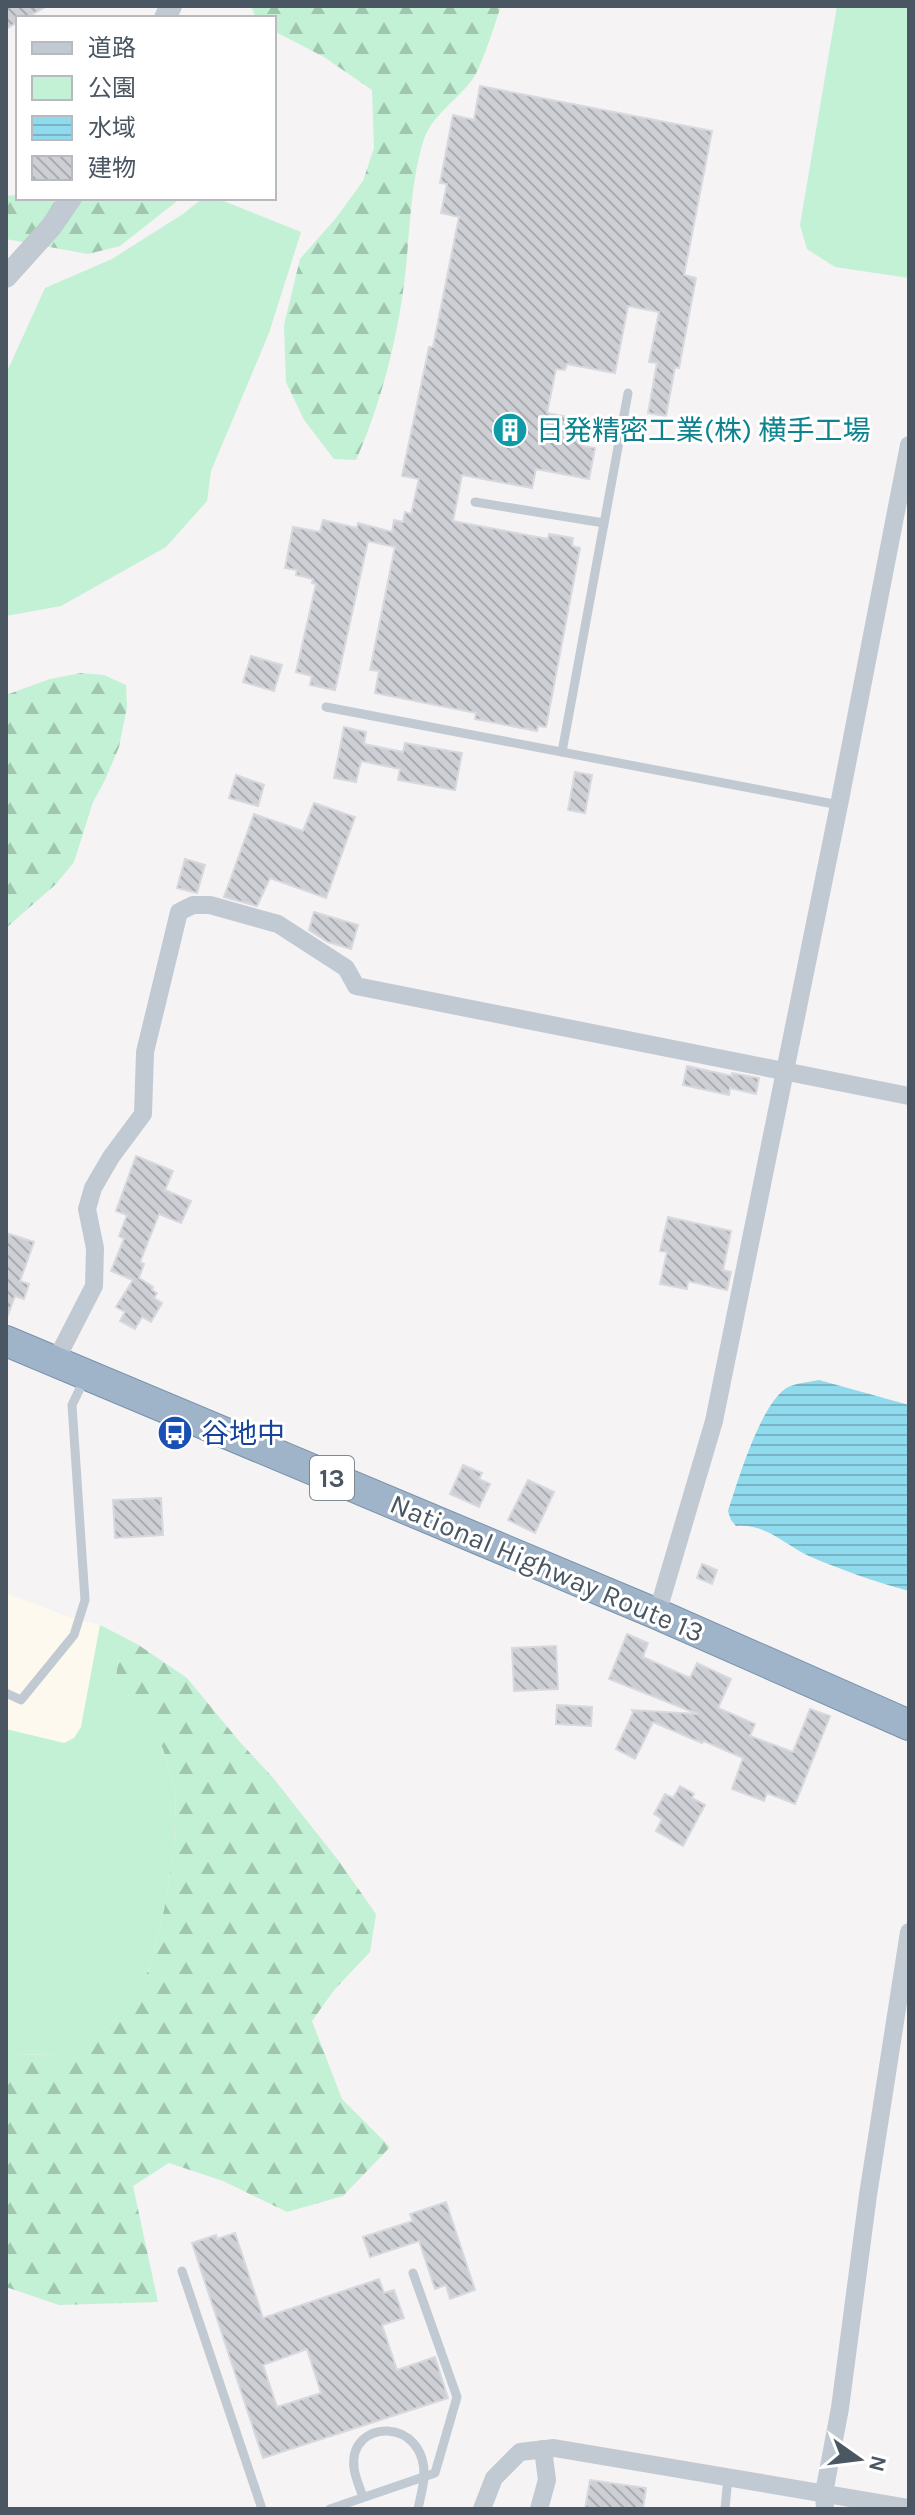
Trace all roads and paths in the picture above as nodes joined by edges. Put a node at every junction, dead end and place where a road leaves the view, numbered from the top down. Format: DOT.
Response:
graph roads {
  1 [pos="70,200"];
  2 [pos="6,277"];
  3 [pos="628,393"];
  4 [pos="909,445"];
  5 [pos="475,502"];
  6 [pos="604,523"];
  7 [pos="900,537"];
  8 [pos="326,707"];
  9 [pos="562,752"];
  10 [pos="839,805"];
  11 [pos="786,1070"];
  12 [pos="909,1096"];
  13 [pos="6,1341"];
  14 [pos="55,1362"];
  15 [pos="86,1375"];
  16 [pos="657,1614"];
  17 [pos="6,1693"];
  18 [pos="909,1725"];
  19 [pos="909,1932"];
  20 [pos="906,1967"];
  21 [pos="182,2271"];
  22 [pos="413,2273"];
  23 [pos="543,2449"];
  24 [pos="424,2477"];
  25 [pos="728,2477"];
  26 [pos="363,2497"];
  27 [pos="824,2501"];
  28 [pos="909,2508"];
  29 [pos="262,2509"];
  30 [pos="330,2509"];
  31 [pos="418,2509"];
  32 [pos="482,2509"];
  33 [pos="539,2509"];
  34 [pos="725,2509"];
  1 -- 2 [label="street"];
  3 -- 6 [label="lane"];
  4 -- 7 [label="street"];
  5 -- 6 [label="lane"];
  6 -- 9 [label="lane"];
  7 -- 10 [label="street"];
  8 -- 9 [label="lane"];
  9 -- 10 [label="lane"];
  10 -- 11 [label="street"];
  11 -- 12 [label="street"];
  11 -- 14 [label="street"];
  11 -- 16 [label="street"];
  13 -- 14 [label="highway, National Highway Route 13 / 13"];
  14 -- 15 [label="highway, National Highway Route 13 / 13"];
  15 -- 16 [label="highway, National Highway Route 13 / 13"];
  15 -- 17 [label="lane"];
  16 -- 18 [label="highway, National Highway Route 13 / 13"];
  19 -- 20 [label="street"];
  20 -- 27 [label="street"];
  21 -- 29 [label="lane"];
  22 -- 24 [label="lane"];
  23 -- 25 [label="street"];
  23 -- 32 [label="street"];
  23 -- 33 [label="street"];
  24 -- 26 [label="lane"];
  24 -- 26 [label="lane"];
  24 -- 31 [label="lane"];
  25 -- 27 [label="street"];
  25 -- 34 [label="lane"];
  26 -- 30 [label="lane"];
  27 -- 28 [label="street"];
}
